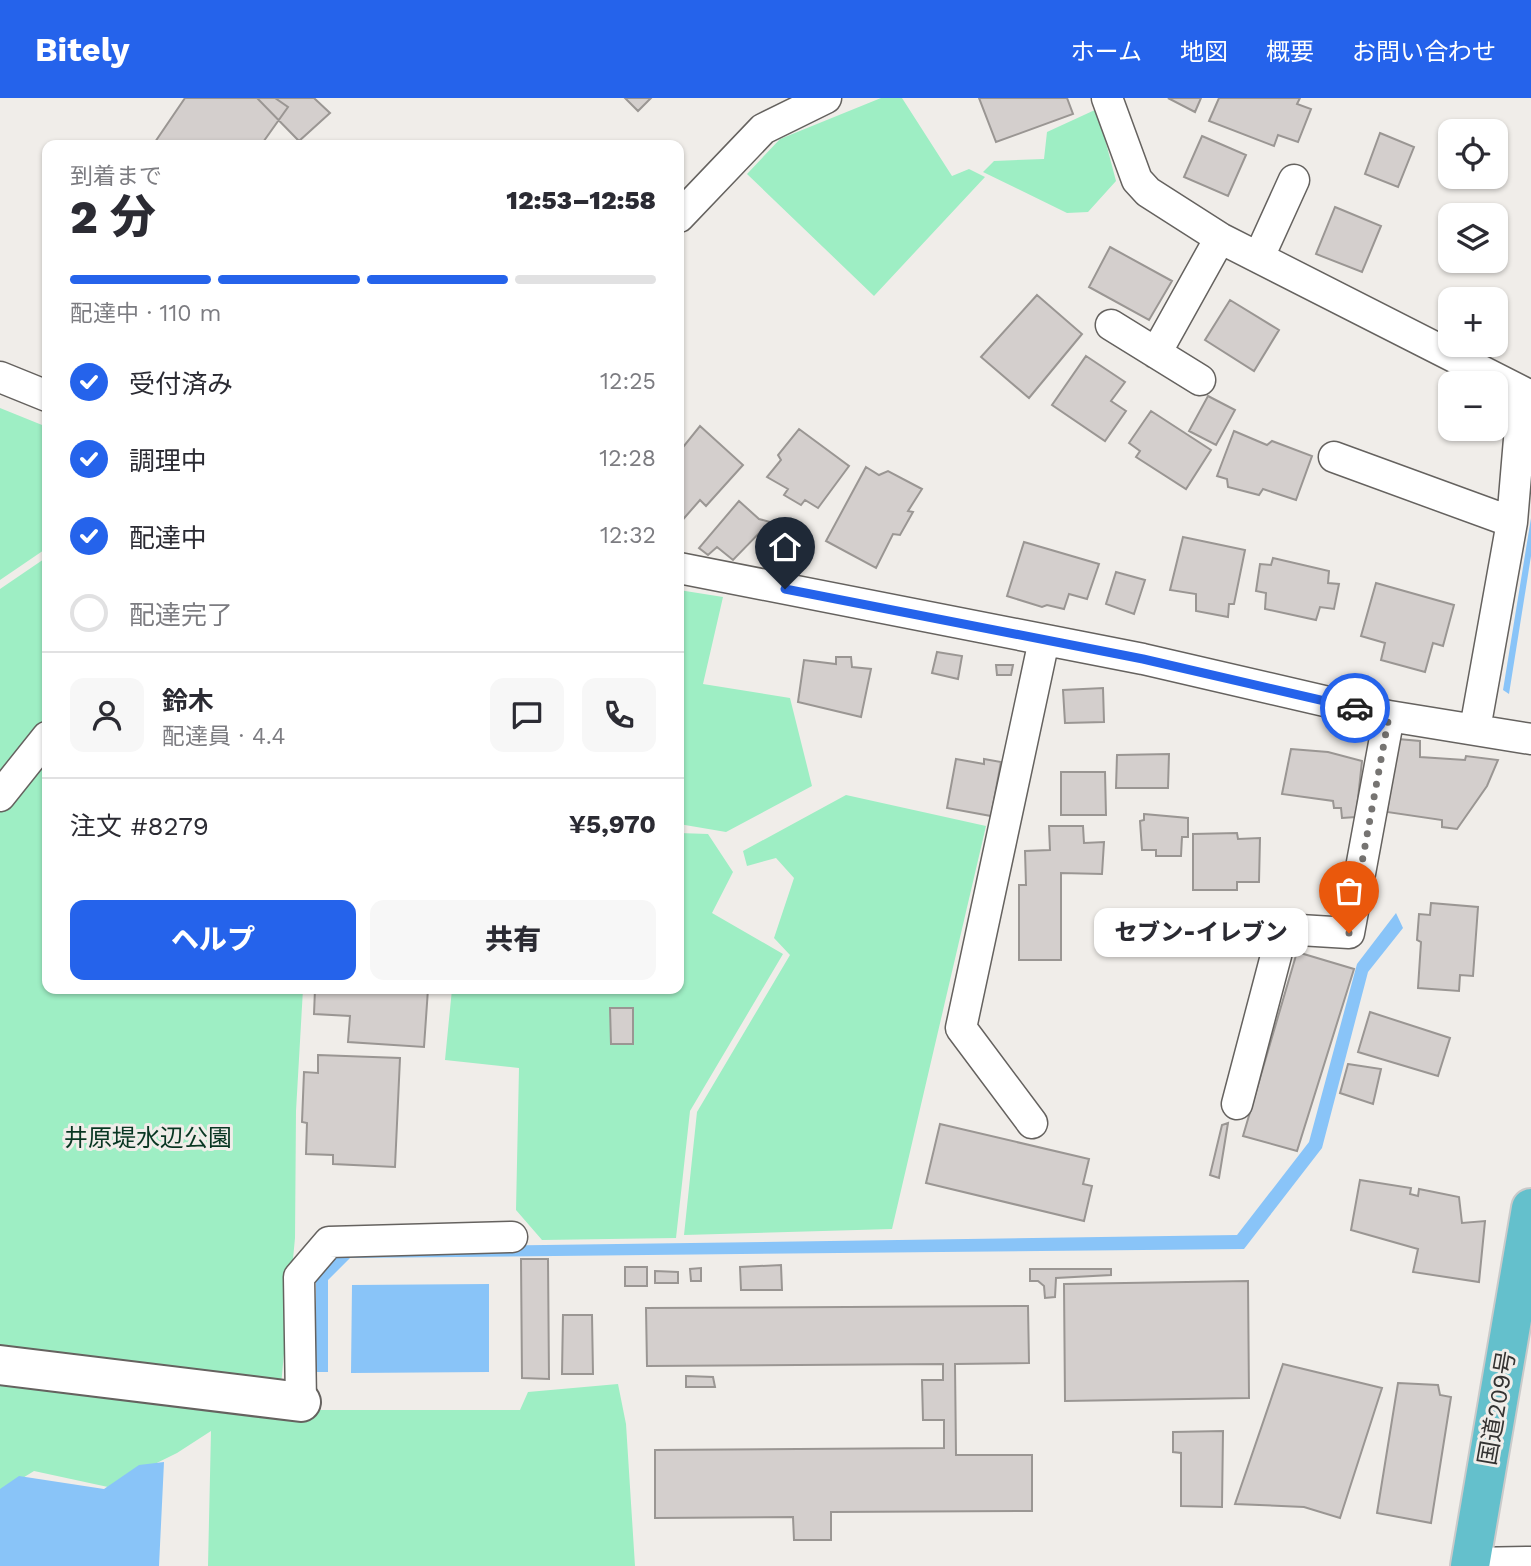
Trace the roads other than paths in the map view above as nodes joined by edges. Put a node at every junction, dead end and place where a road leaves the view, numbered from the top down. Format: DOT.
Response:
graph roads {
  1 [pos="826,98"];
  2 [pos="1107,98"];
  3 [pos="1294,180"];
  4 [pos="684,212"];
  5 [pos="1220,238"];
  6 [pos="1259,257"];
  7 [pos="1111,325"];
  8 [pos="1156,353"];
  9 [pos="0,377"];
  10 [pos="1200,380"];
  11 [pos="42,394"];
  12 [pos="1334,457"];
  13 [pos="1512,522"];
  14 [pos="684,569"];
  15 [pos="1044,640"];
  16 [pos="1389,716"];
  17 [pos="1475,729"];
  18 [pos="1531,739"];
  19 [pos="42,743"];
  20 [pos="0,796"];
  21 [pos="1237,1104"];
  22 [pos="1032,1123"];
  23 [pos="1531,1208"];
  24 [pos="512,1237"];
  25 [pos="0,1365"];
  26 [pos="301,1402"];
  27 [pos="1531,1562"];
  28 [pos="1471,1564"];
  1 -- 4 [label="street"];
  2 -- 5 [label="street"];
  3 -- 6 [label="street"];
  5 -- 6 [label="street"];
  5 -- 8 [label="street"];
  6 -- 13 [label="street"];
  7 -- 8 [label="street"];
  8 -- 10 [label="street"];
  9 -- 11 [label="street"];
  12 -- 13 [label="street"];
  13 -- 17 [label="street"];
  14 -- 15 [label="street"];
  15 -- 16 [label="street"];
  15 -- 22 [label="street"];
  16 -- 17 [label="street"];
  16 -- 21 [label="street"];
  17 -- 18 [label="street"];
  19 -- 20 [label="street"];
  23 -- 28 [label="highway, 国道209号"];
  24 -- 26 [label="street"];
  25 -- 26 [label="street"];
  27 -- 28 [label="street"];
}
